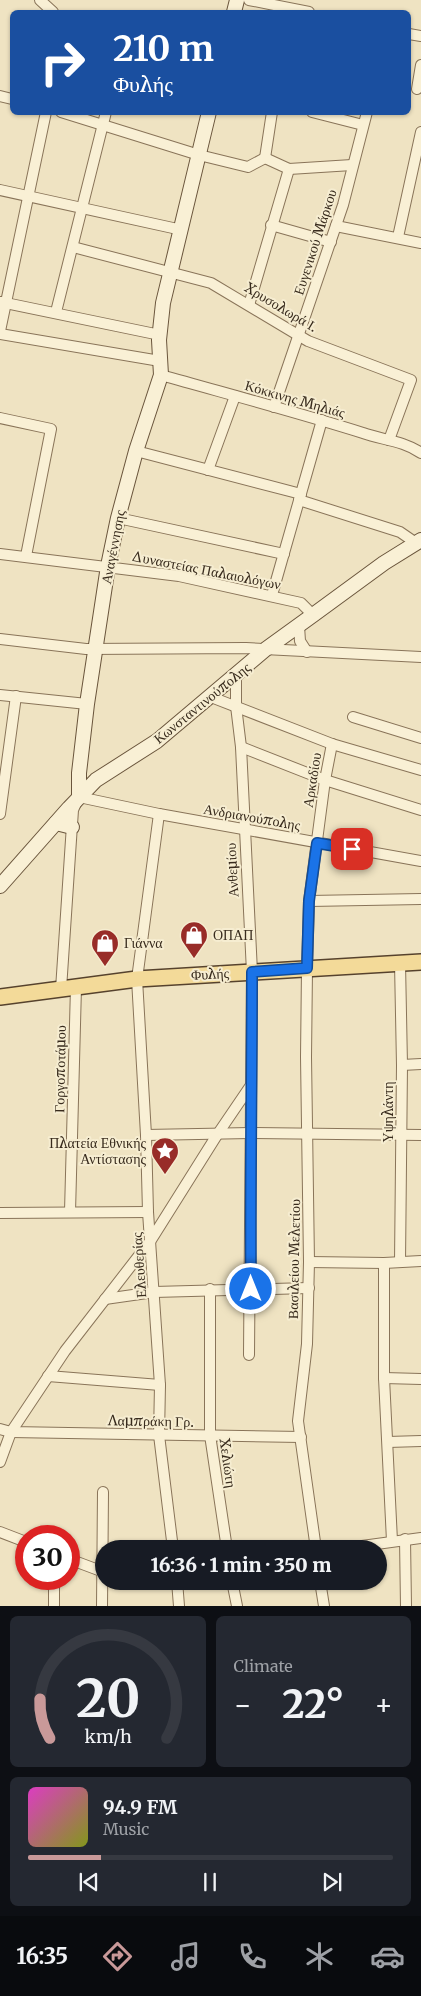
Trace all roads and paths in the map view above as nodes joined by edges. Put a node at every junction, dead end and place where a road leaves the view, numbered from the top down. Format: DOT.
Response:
graph roads {
  1 [pos="40,0"];
  2 [pos="249,0"];
  3 [pos="51,10"];
  4 [pos="298,10"];
  5 [pos="421,65"];
  6 [pos="416,88"];
  7 [pos="45,115"];
  8 [pos="71,115"];
  9 [pos="105,115"];
  10 [pos="208,115"];
  11 [pos="271,115"];
  12 [pos="323,115"];
  13 [pos="366,115"];
  14 [pos="103,125"];
  15 [pos="363,126"];
  16 [pos="421,132"];
  17 [pos="200,155"];
  18 [pos="264,158"];
  19 [pos="352,165"];
  20 [pos="289,169"];
  21 [pos="0,190"];
  22 [pos="30,196"];
  23 [pos="82,209"];
  24 [pos="271,225"];
  25 [pos="336,226"];
  26 [pos="182,230"];
  27 [pos="398,237"];
  28 [pos="331,242"];
  29 [pos="421,242"];
  30 [pos="73,247"];
  31 [pos="172,274"];
  32 [pos="3,302"];
  33 [pos="248,304"];
  34 [pos="56,312"];
  35 [pos="0,332"];
  36 [pos="160,335"];
  37 [pos="298,337"];
  38 [pos="160,360"];
  39 [pos="161,375"];
  40 [pos="235,396"];
  41 [pos="274,407"];
  42 [pos="0,418"];
  43 [pos="322,420"];
  44 [pos="389,440"];
  45 [pos="136,451"];
  46 [pos="421,453"];
  47 [pos="208,470"];
  48 [pos="300,497"];
  49 [pos="118,518"];
  50 [pos="418,542"];
  51 [pos="0,554"];
  52 [pos="284,554"];
  53 [pos="26,556"];
  54 [pos="108,566"];
  55 [pos="272,596"];
  56 [pos="313,615"];
  57 [pos="299,626"];
  58 [pos="0,639"];
  59 [pos="96,649"];
  60 [pos="266,650"];
  61 [pos="307,652"];
  62 [pos="421,657"];
  63 [pos="236,676"];
  64 [pos="0,695"];
  65 [pos="16,696"];
  66 [pos="211,697"];
  67 [pos="87,704"];
  68 [pos="236,706"];
  69 [pos="353,716"];
  70 [pos="421,738"];
  71 [pos="332,744"];
  72 [pos="241,746"];
  73 [pos="421,770"];
  74 [pos="325,780"];
  75 [pos="79,796"];
  76 [pos="421,810"];
  77 [pos="0,814"];
  78 [pos="159,814"];
  79 [pos="56,823"];
  80 [pos="72,827"];
  81 [pos="244,830"];
  82 [pos="317,843"];
  83 [pos="421,861"];
  84 [pos="1,884"];
  85 [pos="421,899"];
  86 [pos="309,901"];
  87 [pos="421,962"];
  88 [pos="400,963"];
  89 [pos="307,968"];
  90 [pos="252,972"];
  91 [pos="137,979"];
  92 [pos="69,988"];
  93 [pos="0,997"];
  94 [pos="421,1064"];
  95 [pos="402,1065"];
  96 [pos="252,1084"];
  97 [pos="250,1133"];
  98 [pos="402,1134"];
  99 [pos="146,1135"];
  100 [pos="217,1135"];
  101 [pos="308,1135"];
  102 [pos="421,1135"];
  103 [pos="70,1212"];
  104 [pos="148,1212"];
  105 [pos="0,1213"];
  106 [pos="151,1240"];
  107 [pos="421,1261"];
  108 [pos="309,1262"];
  109 [pos="400,1262"];
  110 [pos="384,1263"];
  111 [pos="309,1288"];
  112 [pos="251,1289"];
  113 [pos="210,1290"];
  114 [pos="154,1292"];
  115 [pos="106,1299"];
  116 [pos="249,1355"];
  117 [pos="48,1376"];
  118 [pos="384,1378"];
  119 [pos="421,1379"];
  120 [pos="160,1385"];
  121 [pos="0,1429"];
  122 [pos="11,1432"];
  123 [pos="210,1435"];
  124 [pos="159,1436"];
  125 [pos="301,1437"];
  126 [pos="421,1441"];
  127 [pos="388,1442"];
  128 [pos="0,1462"];
  129 [pos="103,1492"];
  130 [pos="0,1532"];
  131 [pos="15,1538"];
  132 [pos="421,1538"];
  133 [pos="405,1539"];
  134 [pos="103,1540"];
  135 [pos="172,1540"];
  136 [pos="226,1540"];
  137 [pos="315,1540"];
  138 [pos="392,1541"];
  139 [pos="387,1542"];
  140 [pos="80,1564"];
  141 [pos="95,1571"];
  142 [pos="54,1590"];
  143 [pos="103,1590"];
  144 [pos="178,1590"];
  145 [pos="234,1590"];
  146 [pos="321,1590"];
  147 [pos="54,1606"];
  148 [pos="102,1606"];
  149 [pos="179,1606"];
  150 [pos="237,1606"];
  151 [pos="324,1606"];
  152 [pos="406,1606"];
  1 -- 3 [label="street"];
  2 -- 4 [label="street"];
  5 -- 6 [label="street"];
  7 -- 22 [label="street"];
  8 -- 14 [label="street"];
  9 -- 14 [label="street"];
  10 -- 17 [label="street, Αναγέννησης"];
  11 -- 18 [label="street"];
  12 -- 15 [label="street"];
  13 -- 15 [label="street, Ευγενικού Μάρκου"];
  14 -- 17 [label="street"];
  14 -- 23 [label="street"];
  15 -- 19 [label="street, Ευγενικού Μάρκου"];
  16 -- 27 [label="street"];
  17 -- 18 [label="street"];
  17 -- 26 [label="street, Αναγέννησης"];
  18 -- 20 [label="street"];
  19 -- 20 [label="street"];
  19 -- 25 [label="street, Ευγενικού Μάρκου"];
  20 -- 24 [label="street"];
  21 -- 22 [label="street"];
  22 -- 23 [label="street"];
  22 -- 32 [label="street"];
  23 -- 26 [label="street"];
  23 -- 30 [label="street"];
  24 -- 28 [label="street"];
  24 -- 33 [label="street"];
  25 -- 27 [label="street"];
  25 -- 28 [label="street, Ευγενικού Μάρκου"];
  26 -- 31 [label="street, Αναγέννησης"];
  27 -- 29 [label="street"];
  28 -- 37 [label="street, Ευγενικού Μάρκου"];
  30 -- 31 [label="street, Χρυσολωρά Ι."];
  30 -- 34 [label="street"];
  31 -- 33 [label="street, Χρυσολωρά Ι."];
  31 -- 36 [label="street, Αναγέννησης"];
  32 -- 34 [label="street"];
  32 -- 35 [label="street"];
  33 -- 37 [label="street, Χρυσολωρά Ι."];
  34 -- 36 [label="street"];
  35 -- 38 [label="street"];
  36 -- 38 [label="street, Αναγέννησης"];
  37 -- 41 [label="street, Ευγενικού Μάρκου"];
  37 -- 44 [label="street, Χρυσολωρά Ι."];
  38 -- 39 [label="street, Αναγέννησης"];
  39 -- 40 [label="street, Κόκκινης Μηλιάς"];
  39 -- 45 [label="street, Αναγέννησης"];
  40 -- 41 [label="street, Κόκκινης Μηλιάς"];
  40 -- 47 [label="street"];
  41 -- 43 [label="street, Κόκκινης Μηλιάς"];
  42 -- 53 [label="street"];
  43 -- 44 [label="street, Κόκκινης Μηλιάς"];
  43 -- 48 [label="street"];
  44 -- 46 [label="street, Κόκκινης Μηλιάς"];
  45 -- 47 [label="street"];
  45 -- 49 [label="street, Αναγέννησης"];
  47 -- 48 [label="street"];
  48 -- 50 [label="street"];
  48 -- 52 [label="street"];
  49 -- 52 [label="street"];
  49 -- 54 [label="street, Αναγέννησης"];
  50 -- 56 [label="street, Κωνσταντινούπολης"];
  51 -- 53 [label="street, Δυναστείας Παλαιολόγων"];
  52 -- 55 [label="street"];
  53 -- 54 [label="street, Δυναστείας Παλαιολόγων"];
  54 -- 55 [label="street, Δυναστείας Παλαιολόγων"];
  54 -- 59 [label="street, Αναγέννησης"];
  55 -- 56 [label="street, Δυναστείας Παλαιολόγων"];
  56 -- 57 [label="street, Κωνσταντινούπολης"];
  57 -- 60 [label="street, Κωνσταντινούπολης"];
  57 -- 61 [label="street"];
  58 -- 59 [label="street"];
  59 -- 60 [label="street"];
  59 -- 67 [label="street, Αναγέννησης"];
  60 -- 61 [label="street"];
  60 -- 63 [label="street, Κωνσταντινούπολης"];
  61 -- 62 [label="street"];
  63 -- 66 [label="street, Κωνσταντινούπολης"];
  63 -- 68 [label="street, Ανθεμίου"];
  64 -- 65 [label="street"];
  65 -- 67 [label="street"];
  65 -- 77 [label="street"];
  66 -- 68 [label="street"];
  66 -- 75 [label="street, Κωνσταντινούπολης"];
  67 -- 75 [label="street, Αναγέννησης"];
  68 -- 71 [label="street"];
  68 -- 72 [label="street, Ανθεμίου"];
  69 -- 70 [label="street"];
  71 -- 73 [label="street"];
  71 -- 74 [label="street, Αρκαδίου"];
  72 -- 74 [label="street"];
  72 -- 81 [label="street, Ανθεμίου"];
  74 -- 76 [label="street"];
  74 -- 82 [label="street, Αρκαδίου"];
  75 -- 78 [label="street, Ανδριανούπολης"];
  75 -- 79 [label="street, Κωνσταντινούπολης"];
  75 -- 80 [label="street, Αναγέννησης"];
  78 -- 81 [label="street, Ανδριανούπολης"];
  78 -- 91 [label="street, Ελευθερίας"];
  79 -- 80 [label="street"];
  79 -- 84 [label="street, Κωνσταντινούπολης"];
  80 -- 92 [label="street, Αναγέννησης"];
  81 -- 82 [label="street, Ανδριανούπολης"];
  81 -- 90 [label="street, Ανθεμίου"];
  82 -- 83 [label="street, Ανδριανούπολης"];
  82 -- 86 [label="street, Αρκαδίου"];
  85 -- 86 [label="street"];
  86 -- 89 [label="street, Αρκαδίου"];
  87 -- 88 [label="main road, Φυλής"];
  88 -- 89 [label="main road, Φυλής"];
  88 -- 95 [label="street, Υψηλάντη"];
  89 -- 90 [label="main road, Φυλής"];
  89 -- 101 [label="street, Βασιλείου Μελετίου"];
  90 -- 91 [label="main road, Φυλής"];
  90 -- 96 [label="street, Ανθεμίου"];
  91 -- 92 [label="main road, Φυλής"];
  91 -- 99 [label="street, Ελευθερίας"];
  92 -- 93 [label="main road, Φυλής"];
  92 -- 103 [label="street, Γοργοποτάμου"];
  94 -- 95 [label="street"];
  95 -- 98 [label="street, Υψηλάντη"];
  96 -- 97 [label="street, Ανθεμίου"];
  96 -- 100 [label="street"];
  97 -- 100 [label="street"];
  97 -- 101 [label="street"];
  97 -- 112 [label="street, Ανθεμίου"];
  98 -- 101 [label="street"];
  98 -- 102 [label="street"];
  98 -- 109 [label="street, Υψηλάντη"];
  99 -- 100 [label="street"];
  99 -- 104 [label="street, Ελευθερίας"];
  100 -- 106 [label="street"];
  101 -- 108 [label="street, Βασιλείου Μελετίου"];
  103 -- 104 [label="street"];
  103 -- 105 [label="street"];
  104 -- 106 [label="street, Ελευθερίας"];
  106 -- 114 [label="street, Ελευθερίας"];
  106 -- 115 [label="street"];
  107 -- 109 [label="street"];
  108 -- 110 [label="street"];
  108 -- 111 [label="street, Βασιλείου Μελετίου"];
  109 -- 110 [label="street"];
  110 -- 118 [label="street"];
  111 -- 112 [label="street"];
  111 -- 125 [label="street, Βασιλείου Μελετίου"];
  112 -- 113 [label="street"];
  112 -- 116 [label="street, Ανθεμίου"];
  113 -- 114 [label="street"];
  113 -- 123 [label="street, Χελιώτη"];
  114 -- 115 [label="street"];
  114 -- 120 [label="street, Ελευθερίας"];
  115 -- 117 [label="street"];
  117 -- 120 [label="street"];
  117 -- 122 [label="street"];
  118 -- 119 [label="street"];
  118 -- 127 [label="street"];
  120 -- 124 [label="street, Ελευθερίας"];
  121 -- 122 [label="street, Λαμπράκη Γρ."];
  122 -- 124 [label="street, Λαμπράκη Γρ."];
  122 -- 128 [label="street"];
  123 -- 124 [label="street, Λαμπράκη Γρ."];
  123 -- 125 [label="street, Λαμπράκη Γρ."];
  123 -- 136 [label="street, Χελιώτη"];
  124 -- 135 [label="street, Ελευθερίας"];
  125 -- 137 [label="street, Βασιλείου Μελετίου"];
  126 -- 127 [label="street"];
  127 -- 138 [label="street"];
  129 -- 134 [label="street"];
  130 -- 131 [label="street"];
  132 -- 133 [label="street"];
  133 -- 138 [label="street"];
  133 -- 152 [label="street"];
  138 -- 139 [label="street"];
  140 -- 141 [label="street"];
  142 -- 147 [label="street"];
  143 -- 148 [label="street"];
  144 -- 149 [label="street"];
  145 -- 150 [label="street"];
  146 -- 151 [label="street"];
}
